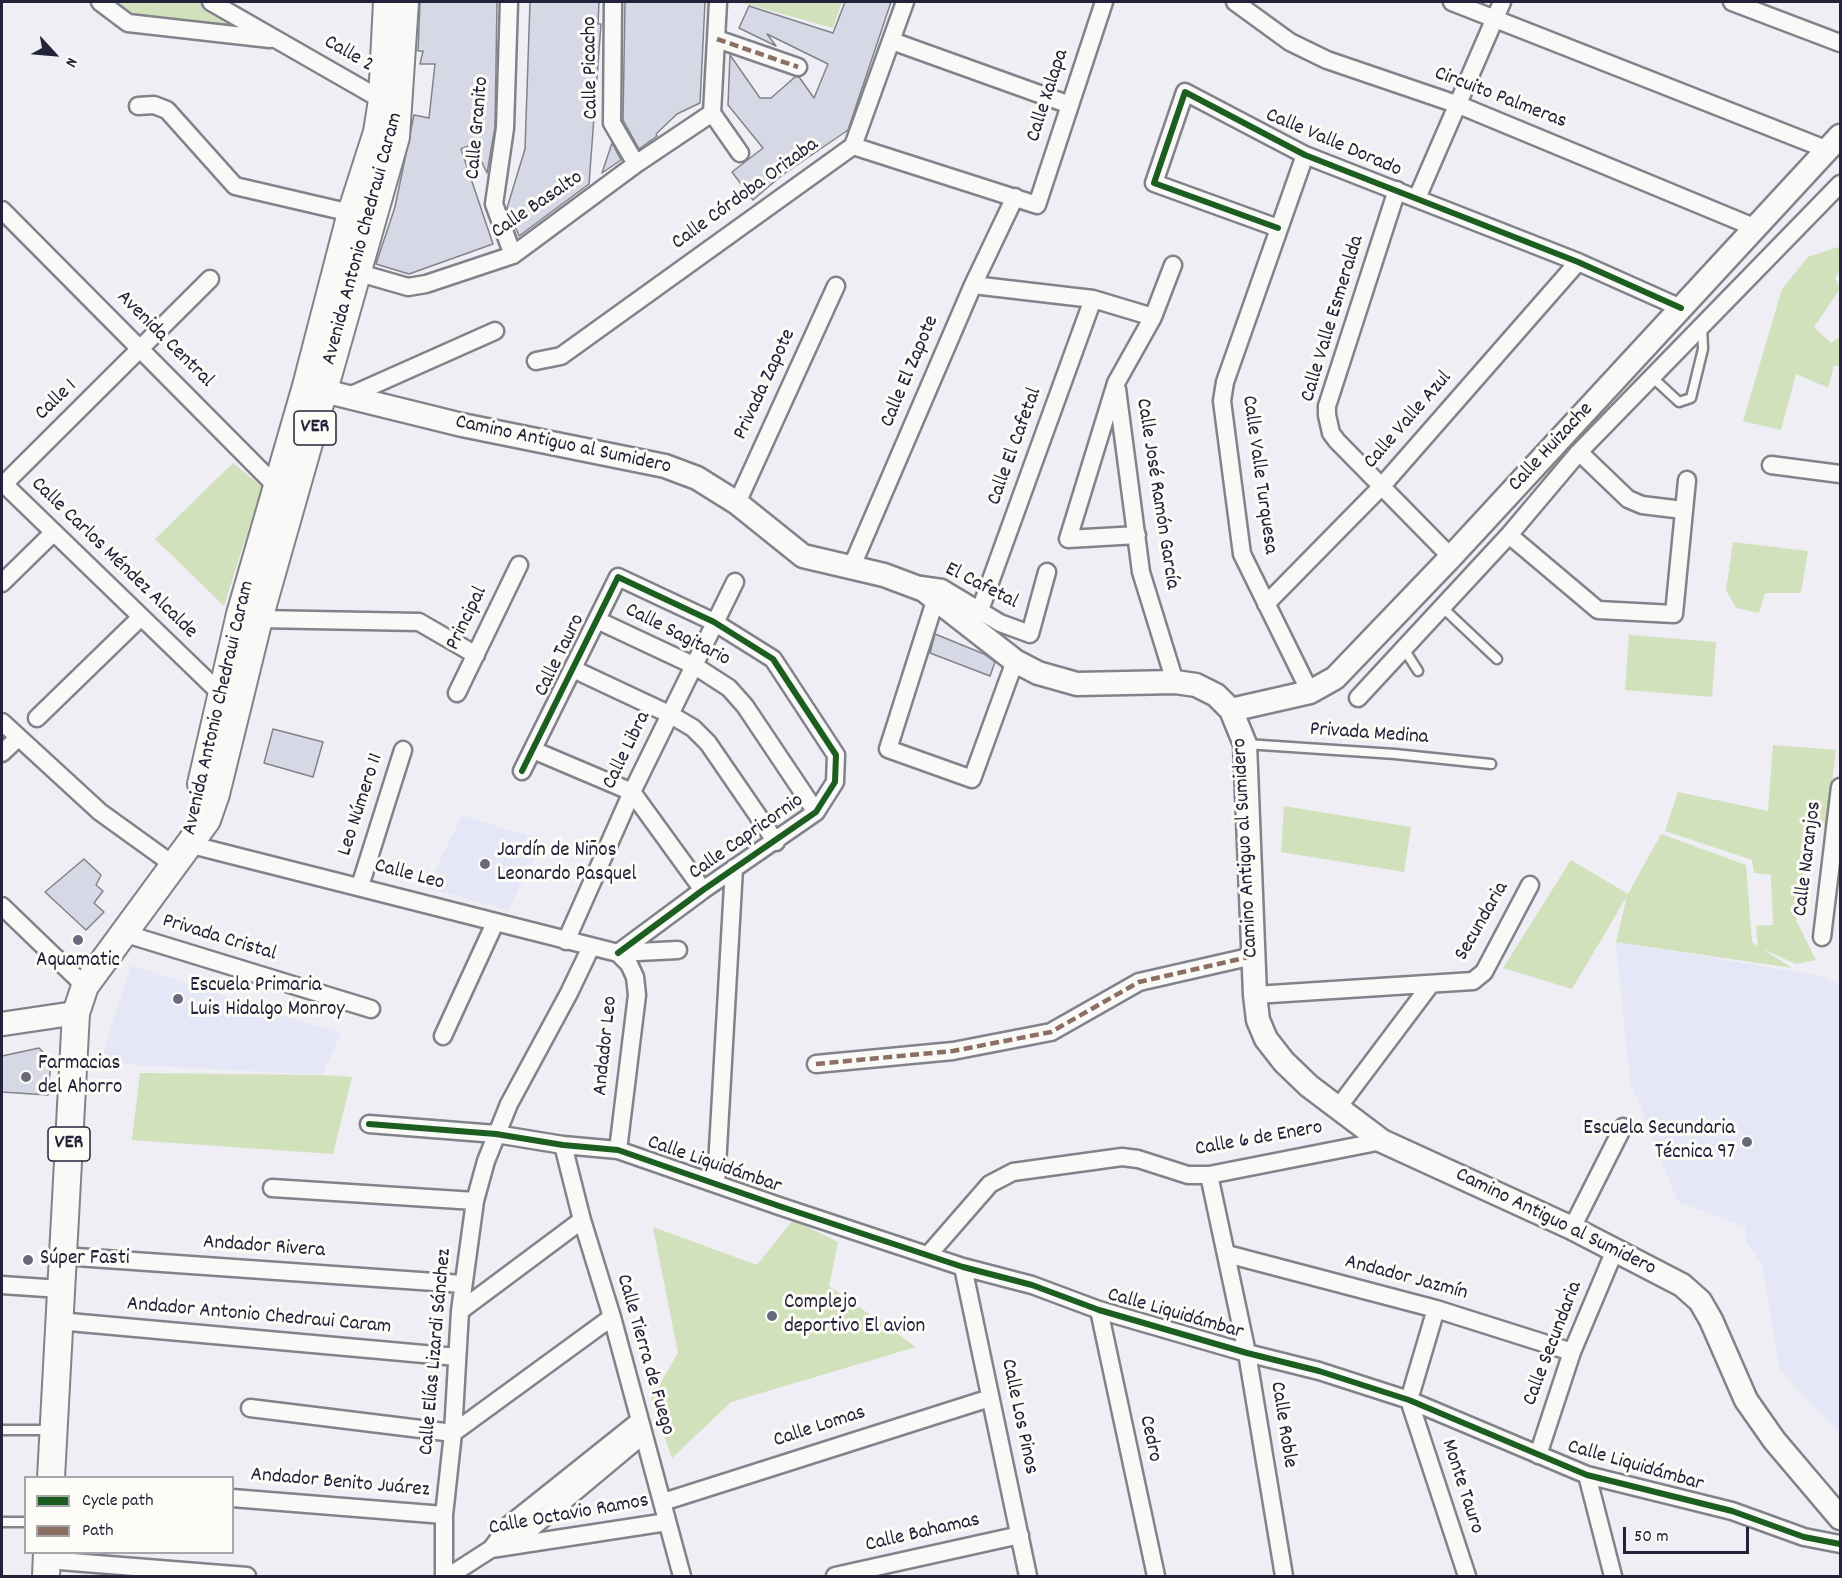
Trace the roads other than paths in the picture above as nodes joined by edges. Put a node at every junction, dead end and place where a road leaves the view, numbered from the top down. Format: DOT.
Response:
graph roads {
  1 [pos="100,2"];
  2 [pos="211,2"];
  3 [pos="387,2"];
  4 [pos="405,2"];
  5 [pos="509,2"];
  6 [pos="613,2"];
  7 [pos="718,2"];
  8 [pos="905,2"];
  9 [pos="1104,2"];
  10 [pos="1235,2"];
  11 [pos="1452,2"];
  12 [pos="1732,2"];
  13 [pos="1499,9"];
  14 [pos="717,39"];
  15 [pos="277,40"];
  16 [pos="892,41"];
  17 [pos="1840,43"];
  18 [pos="798,67"];
  19 [pos="391,102"];
  20 [pos="1070,105"];
  21 [pos="1459,105"];
  22 [pos="138,106"];
  23 [pos="712,113"];
  24 [pos="1834,143"];
  25 [pos="853,146"];
  26 [pos="740,153"];
  27 [pos="1305,155"];
  28 [pos="636,164"];
  29 [pos="1840,184"];
  30 [pos="1397,190"];
  31 [pos="1015,197"];
  32 [pos="1417,198"];
  33 [pos="2,210"];
  34 [pos="351,213"];
  35 [pos="1278,228"];
  36 [pos="1756,228"];
  37 [pos="513,255"];
  38 [pos="1578,262"];
  39 [pos="1173,265"];
  40 [pos="347,270"];
  41 [pos="210,279"];
  42 [pos="973,285"];
  43 [pos="836,286"];
  44 [pos="1093,299"];
  45 [pos="1681,308"];
  46 [pos="1153,317"];
  47 [pos="1702,325"];
  48 [pos="495,332"];
  49 [pos="142,350"];
  50 [pos="536,361"];
  51 [pos="1652,377"];
  52 [pos="1116,383"];
  53 [pos="326,391"];
  54 [pos="1579,453"];
  55 [pos="1771,465"];
  56 [pos="1840,474"];
  57 [pos="1687,480"];
  58 [pos="3,483"];
  59 [pos="1382,487"];
  60 [pos="285,495"];
  61 [pos="737,502"];
  62 [pos="1683,510"];
  63 [pos="53,533"];
  64 [pos="1509,535"];
  65 [pos="1137,536"];
  66 [pos="1451,557"];
  67 [pos="519,565"];
  68 [pos="852,566"];
  69 [pos="1047,572"];
  70 [pos="618,577"];
  71 [pos="735,582"];
  72 [pos="2,583"];
  73 [pos="911,584"];
  74 [pos="936,598"];
  75 [pos="1266,604"];
  76 [pos="1443,608"];
  77 [pos="980,610"];
  78 [pos="141,617"];
  79 [pos="259,619"];
  80 [pos="597,620"];
  81 [pos="714,622"];
  82 [pos="1404,649"];
  83 [pos="476,655"];
  84 [pos="1497,659"];
  85 [pos="1015,661"];
  86 [pos="695,666"];
  87 [pos="573,669"];
  88 [pos="1418,671"];
  89 [pos="1175,682"];
  90 [pos="1310,692"];
  91 [pos="220,693"];
  92 [pos="457,693"];
  93 [pos="1358,698"];
  94 [pos="1231,710"];
  95 [pos="671,715"];
  96 [pos="37,718"];
  97 [pos="2,722"];
  98 [pos="18,738"];
  99 [pos="1245,744"];
  100 [pos="403,750"];
  101 [pos="532,750"];
  102 [pos="2,753"];
  103 [pos="1491,764"];
  104 [pos="522,771"];
  105 [pos="1840,787"];
  106 [pos="633,792"];
  107 [pos="816,812"];
  108 [pos="776,842"];
  109 [pos="188,844"];
  110 [pos="175,866"];
  111 [pos="734,868"];
  112 [pos="1835,878"];
  113 [pos="362,880"];
  114 [pos="1530,885"];
  115 [pos="703,890"];
  116 [pos="2,906"];
  117 [pos="495,923"];
  118 [pos="123,933"];
  119 [pos="1822,937"];
  120 [pos="566,941"];
  121 [pos="591,947"];
  122 [pos="678,950"];
  123 [pos="618,953"];
  124 [pos="1253,956"];
  125 [pos="1431,984"];
  126 [pos="85,986"];
  127 [pos="1255,995"];
  128 [pos="371,1009"];
  129 [pos="76,1013"];
  130 [pos="2,1024"];
  131 [pos="443,1036"];
  132 [pos="816,1064"];
  133 [pos="1337,1109"];
  134 [pos="369,1124"];
  135 [pos="1623,1127"];
  136 [pos="496,1134"];
  137 [pos="1382,1142"];
  138 [pos="563,1145"];
  139 [pos="618,1149"];
  140 [pos="1209,1175"];
  141 [pos="716,1184"];
  142 [pos="272,1188"];
  143 [pos="475,1202"];
  144 [pos="582,1220"];
  145 [pos="1572,1228"];
  146 [pos="1616,1250"];
  147 [pos="929,1254"];
  148 [pos="1227,1254"];
  149 [pos="62,1256"];
  150 [pos="963,1267"];
  151 [pos="2,1284"];
  152 [pos="463,1284"];
  153 [pos="60,1289"];
  154 [pos="1436,1309"];
  155 [pos="1099,1310"];
  156 [pos="460,1311"];
  157 [pos="612,1317"];
  158 [pos="58,1322"];
  159 [pos="1572,1352"];
  160 [pos="1247,1353"];
  161 [pos="457,1357"];
  162 [pos="990,1398"];
  163 [pos="1408,1400"];
  164 [pos="250,1408"];
  165 [pos="641,1428"];
  166 [pos="2,1430"];
  167 [pos="52,1430"];
  168 [pos="453,1433"];
  169 [pos="1538,1455"];
  170 [pos="1587,1475"];
  171 [pos="51,1476"];
  172 [pos="234,1498"];
  173 [pos="663,1502"];
  174 [pos="444,1515"];
  175 [pos="1840,1518"];
  176 [pos="2,1522"];
  177 [pos="24,1522"];
  178 [pos="667,1522"];
  179 [pos="1020,1535"];
  180 [pos="1840,1544"];
  181 [pos="491,1549"];
  182 [pos="47,1563"];
  183 [pos="247,1576"];
  184 [pos="444,1576"];
  185 [pos="449,1576"];
  186 [pos="682,1576"];
  187 [pos="835,1576"];
  188 [pos="1028,1576"];
  189 [pos="1156,1576"];
  190 [pos="1284,1576"];
  191 [pos="1467,1576"];
  192 [pos="1613,1576"];
  1 -- 15 [label="street, Calle 2"];
  2 -- 15 [label="street, Calle 2"];
  3 -- 19 [label="main road, Avenida Antonio Chedraui Caram / VER"];
  4 -- 19 [label="main road, Avenida Antonio Chedraui Caram / VER"];
  5 -- 37 [label="street, Calle Granito"];
  6 -- 28 [label="street, Calle Picacho"];
  7 -- 14 [label="street"];
  8 -- 16 [label="street, Calle Córdoba Orizaba"];
  9 -- 20 [label="street, Calle Xalapa"];
  10 -- 21 [label="street, Circuito Palmeras"];
  11 -- 13 [label="street"];
  12 -- 17 [label="street"];
  13 -- 21 [label="street"];
  13 -- 24 [label="street"];
  14 -- 18 [label="street"];
  14 -- 23 [label="street"];
  15 -- 19 [label="street, Calle 2"];
  16 -- 20 [label="street"];
  16 -- 25 [label="street, Calle Córdoba Orizaba"];
  19 -- 34 [label="main road, Avenida Antonio Chedraui Caram / VER"];
  19 -- 40 [label="main road, Avenida Antonio Chedraui Caram / VER"];
  20 -- 31 [label="street, Calle Xalapa"];
  21 -- 32 [label="street"];
  21 -- 36 [label="street, Circuito Palmeras"];
  22 -- 34 [label="street"];
  23 -- 26 [label="street"];
  23 -- 28 [label="street, Calle Basalto"];
  24 -- 36 [label="main road, Calle Huizache"];
  25 -- 31 [label="street"];
  25 -- 50 [label="street, Calle Córdoba Orizaba"];
  27 -- 30 [label="street, Calle Valle Dorado"];
  27 -- 35 [label="street, Calle Valle Turquesa"];
  27 -- 35 [label="street, Calle Valle Dorado"];
  28 -- 37 [label="street, Calle Basalto"];
  29 -- 47 [label="street, Calle Huizache"];
  30 -- 32 [label="street, Calle Valle Dorado"];
  30 -- 59 [label="street, Calle Valle Esmeralda"];
  31 -- 42 [label="street, Calle El Zapote"];
  32 -- 38 [label="street, Calle Valle Dorado"];
  33 -- 49 [label="street, Avenida Central"];
  34 -- 40 [label="main road, Avenida Antonio Chedraui Caram / VER"];
  35 -- 75 [label="street, Calle Valle Turquesa"];
  36 -- 45 [label="main road, Calle Huizache"];
  37 -- 40 [label="street, Calle Basalto"];
  38 -- 45 [label="street, Calle Valle Dorado"];
  38 -- 59 [label="street, Calle Valle Azul"];
  39 -- 46 [label="street"];
  40 -- 53 [label="main road, Avenida Antonio Chedraui Caram / VER"];
  41 -- 49 [label="street, Calle 1"];
  42 -- 44 [label="street"];
  42 -- 68 [label="street, Calle El Zapote"];
  43 -- 61 [label="street, Privada Zapote"];
  44 -- 46 [label="street"];
  44 -- 77 [label="street, Calle El Cafetal"];
  45 -- 66 [label="main road, Calle Huizache"];
  46 -- 52 [label="street"];
  47 -- 51 [label="street, Calle Huizache"];
  47 -- 51 [label="lane"];
  48 -- 53 [label="street"];
  49 -- 58 [label="street, Calle 1"];
  49 -- 60 [label="street, Avenida Central"];
  51 -- 54 [label="street, Calle Huizache"];
  52 -- 65 [label="street, Calle José Ramón García"];
  52 -- 65 [label="street"];
  53 -- 60 [label="main road, Avenida Antonio Chedraui Caram / VER"];
  53 -- 61 [label="main road, Camino Antiguo al Sumidero"];
  54 -- 62 [label="street"];
  54 -- 64 [label="street, Calle Huizache"];
  55 -- 56 [label="street"];
  57 -- 62 [label="street"];
  58 -- 63 [label="street, Calle Carlos Méndez Alcalde"];
  59 -- 66 [label="street, Calle Valle Esmeralda"];
  59 -- 75 [label="street, Calle Valle Azul"];
  60 -- 79 [label="main road, Avenida Antonio Chedraui Caram / VER"];
  60 -- 91 [label="main road, Avenida Antonio Chedraui Caram / VER"];
  61 -- 68 [label="main road, Camino Antiguo al Sumidero"];
  62 -- 64 [label="street"];
  63 -- 72 [label="street"];
  63 -- 78 [label="street, Calle Carlos Méndez Alcalde"];
  64 -- 76 [label="street, Calle Huizache"];
  65 -- 89 [label="street, Calle José Ramón García"];
  66 -- 90 [label="main road, Calle Huizache"];
  67 -- 83 [label="street, Principal"];
  68 -- 73 [label="main road, Camino Antiguo al Sumidero"];
  69 -- 77 [label="street, El Cafetal"];
  70 -- 80 [label="street, Calle Tauro"];
  70 -- 81 [label="street, Calle Capricornio"];
  71 -- 81 [label="street, Calle Libra"];
  73 -- 74 [label="main road, Camino Antiguo al Sumidero"];
  73 -- 77 [label="street, El Cafetal"];
  74 -- 85 [label="main road, Camino Antiguo al Sumidero"];
  74 -- 85 [label="street"];
  75 -- 90 [label="street, Calle Valle Turquesa"];
  76 -- 82 [label="street, Calle Huizache"];
  76 -- 84 [label="lane"];
  78 -- 91 [label="street, Calle Carlos Méndez Alcalde"];
  78 -- 96 [label="street"];
  79 -- 83 [label="street"];
  79 -- 109 [label="main road, Avenida Antonio Chedraui Caram / VER"];
  80 -- 86 [label="street, Calle Sagitario"];
  80 -- 87 [label="street, Calle Tauro"];
  81 -- 86 [label="street, Calle Libra"];
  81 -- 107 [label="street, Calle Capricornio"];
  82 -- 88 [label="lane"];
  82 -- 93 [label="street, Calle Huizache"];
  83 -- 92 [label="street, Principal"];
  85 -- 89 [label="main road, Camino Antiguo al Sumidero"];
  86 -- 95 [label="street, Calle Libra"];
  86 -- 107 [label="street, Calle Sagitario"];
  87 -- 95 [label="street"];
  87 -- 101 [label="street, Calle Tauro"];
  89 -- 94 [label="main road, Camino Antiguo al Sumidero"];
  90 -- 94 [label="main road, Calle Huizache"];
  91 -- 109 [label="main road, Avenida Antonio Chedraui Caram / VER"];
  94 -- 99 [label="main road, Camino Antiguo al Sumidero"];
  95 -- 106 [label="street, Calle Libra"];
  95 -- 108 [label="street"];
  97 -- 98 [label="street"];
  98 -- 102 [label="street"];
  98 -- 110 [label="street"];
  99 -- 103 [label="lane, Privada Medina"];
  99 -- 124 [label="main road, Camino Antiguo al Sumidero"];
  100 -- 113 [label="street, Leo Número 11"];
  101 -- 104 [label="street, Calle Tauro"];
  101 -- 106 [label="street"];
  105 -- 112 [label="street, Calle Naranjos"];
  106 -- 115 [label="street"];
  106 -- 120 [label="street, Calle Libra"];
  107 -- 108 [label="street, Calle Capricornio"];
  108 -- 111 [label="street, Calle Capricornio"];
  109 -- 110 [label="main road, VER"];
  109 -- 113 [label="street, Calle Leo"];
  110 -- 118 [label="main road, VER"];
  111 -- 115 [label="street, Calle Capricornio"];
  111 -- 141 [label="street, Calle Capricornio"];
  112 -- 119 [label="street, Calle Naranjos"];
  113 -- 117 [label="street, Calle Leo"];
  114 -- 125 [label="street, Secundaria"];
  115 -- 123 [label="street, Calle Capricornio"];
  116 -- 126 [label="street"];
  117 -- 120 [label="street, Calle Leo"];
  117 -- 131 [label="street"];
  118 -- 126 [label="main road, VER"];
  118 -- 128 [label="street, Privada Cristal"];
  120 -- 121 [label="street, Calle Leo"];
  121 -- 123 [label="street, Calle Leo"];
  121 -- 136 [label="street"];
  122 -- 123 [label="street, Calle Leo"];
  123 -- 139 [label="street, Andador Leo"];
  124 -- 127 [label="main road, Camino Antiguo al Sumidero"];
  124 -- 132 [label="street"];
  125 -- 127 [label="street"];
  125 -- 133 [label="street"];
  126 -- 129 [label="main road, VER"];
  127 -- 133 [label="main road, Camino Antiguo al Sumidero"];
  129 -- 130 [label="main road"];
  129 -- 149 [label="main road, VER"];
  133 -- 137 [label="main road, Camino Antiguo al Sumidero"];
  134 -- 136 [label="street, Calle Liquidámbar"];
  135 -- 145 [label="street"];
  136 -- 138 [label="street, Calle Liquidámbar"];
  136 -- 143 [label="street, Calle Elías Lizardi Sánchez"];
  137 -- 140 [label="street, Calle 6 de Enero"];
  137 -- 145 [label="main road, Camino Antiguo al Sumidero"];
  138 -- 139 [label="street, Calle Liquidámbar"];
  138 -- 144 [label="street, Calle Tierra de Fuego"];
  139 -- 141 [label="street, Calle Liquidámbar"];
  140 -- 147 [label="street, Calle 6 de Enero"];
  140 -- 148 [label="street, Calle Roble"];
  141 -- 147 [label="street, Calle Liquidámbar"];
  142 -- 143 [label="street"];
  143 -- 152 [label="street, Calle Elías Lizardi Sánchez"];
  144 -- 156 [label="street"];
  144 -- 157 [label="street, Calle Tierra de Fuego"];
  145 -- 146 [label="main road, Camino Antiguo al Sumidero"];
  146 -- 159 [label="street, Calle Secundaria"];
  146 -- 175 [label="main road, Camino Antiguo al Sumidero"];
  147 -- 150 [label="street, Calle Liquidámbar"];
  148 -- 154 [label="street, Andador Jazmín"];
  148 -- 160 [label="street, Calle Roble"];
  149 -- 152 [label="street, Andador Rivera"];
  149 -- 153 [label="main road, VER"];
  150 -- 155 [label="street, Calle Liquidámbar"];
  150 -- 162 [label="street, Calle Los Pinos"];
  151 -- 153 [label="street"];
  152 -- 156 [label="street, Calle Elías Lizardi Sánchez"];
  153 -- 158 [label="main road, VER"];
  154 -- 159 [label="street, Andador Jazmín"];
  154 -- 163 [label="street"];
  155 -- 160 [label="street, Calle Liquidámbar"];
  155 -- 189 [label="street, Cedro"];
  156 -- 161 [label="street, Calle Elías Lizardi Sánchez"];
  157 -- 165 [label="street, Calle Tierra de Fuego"];
  157 -- 168 [label="street"];
  158 -- 161 [label="street, Andador Antonio Chedraui Caram"];
  158 -- 167 [label="main road, VER"];
  159 -- 169 [label="street, Calle Secundaria"];
  160 -- 163 [label="street, Calle Liquidámbar"];
  160 -- 190 [label="street, Calle Roble"];
  161 -- 168 [label="street, Calle Elías Lizardi Sánchez"];
  162 -- 173 [label="street, Calle Lomas"];
  162 -- 179 [label="street, Calle Los Pinos"];
  163 -- 169 [label="street, Calle Liquidámbar"];
  163 -- 191 [label="street, Monte Tauro"];
  164 -- 168 [label="street"];
  165 -- 173 [label="street, Calle Tierra de Fuego"];
  165 -- 181 [label="street"];
  166 -- 167 [label="lane"];
  167 -- 171 [label="main road, VER"];
  168 -- 174 [label="street, Calle Elías Lizardi Sánchez"];
  169 -- 170 [label="street, Calle Liquidámbar"];
  170 -- 180 [label="street, Calle Liquidámbar"];
  170 -- 192 [label="street"];
  172 -- 174 [label="street, Andador Benito Juárez"];
  173 -- 178 [label="street, Calle Tierra de Fuego"];
  174 -- 184 [label="street, Calle Elías Lizardi Sánchez"];
  176 -- 177 [label="lane"];
  178 -- 181 [label="street, Calle Octavio Ramos"];
  178 -- 186 [label="street, Calle Tierra de Fuego"];
  179 -- 187 [label="street, Calle Bahamas"];
  179 -- 188 [label="street, Calle Los Pinos"];
  181 -- 185 [label="street, Calle Octavio Ramos"];
  182 -- 183 [label="street"];
}
